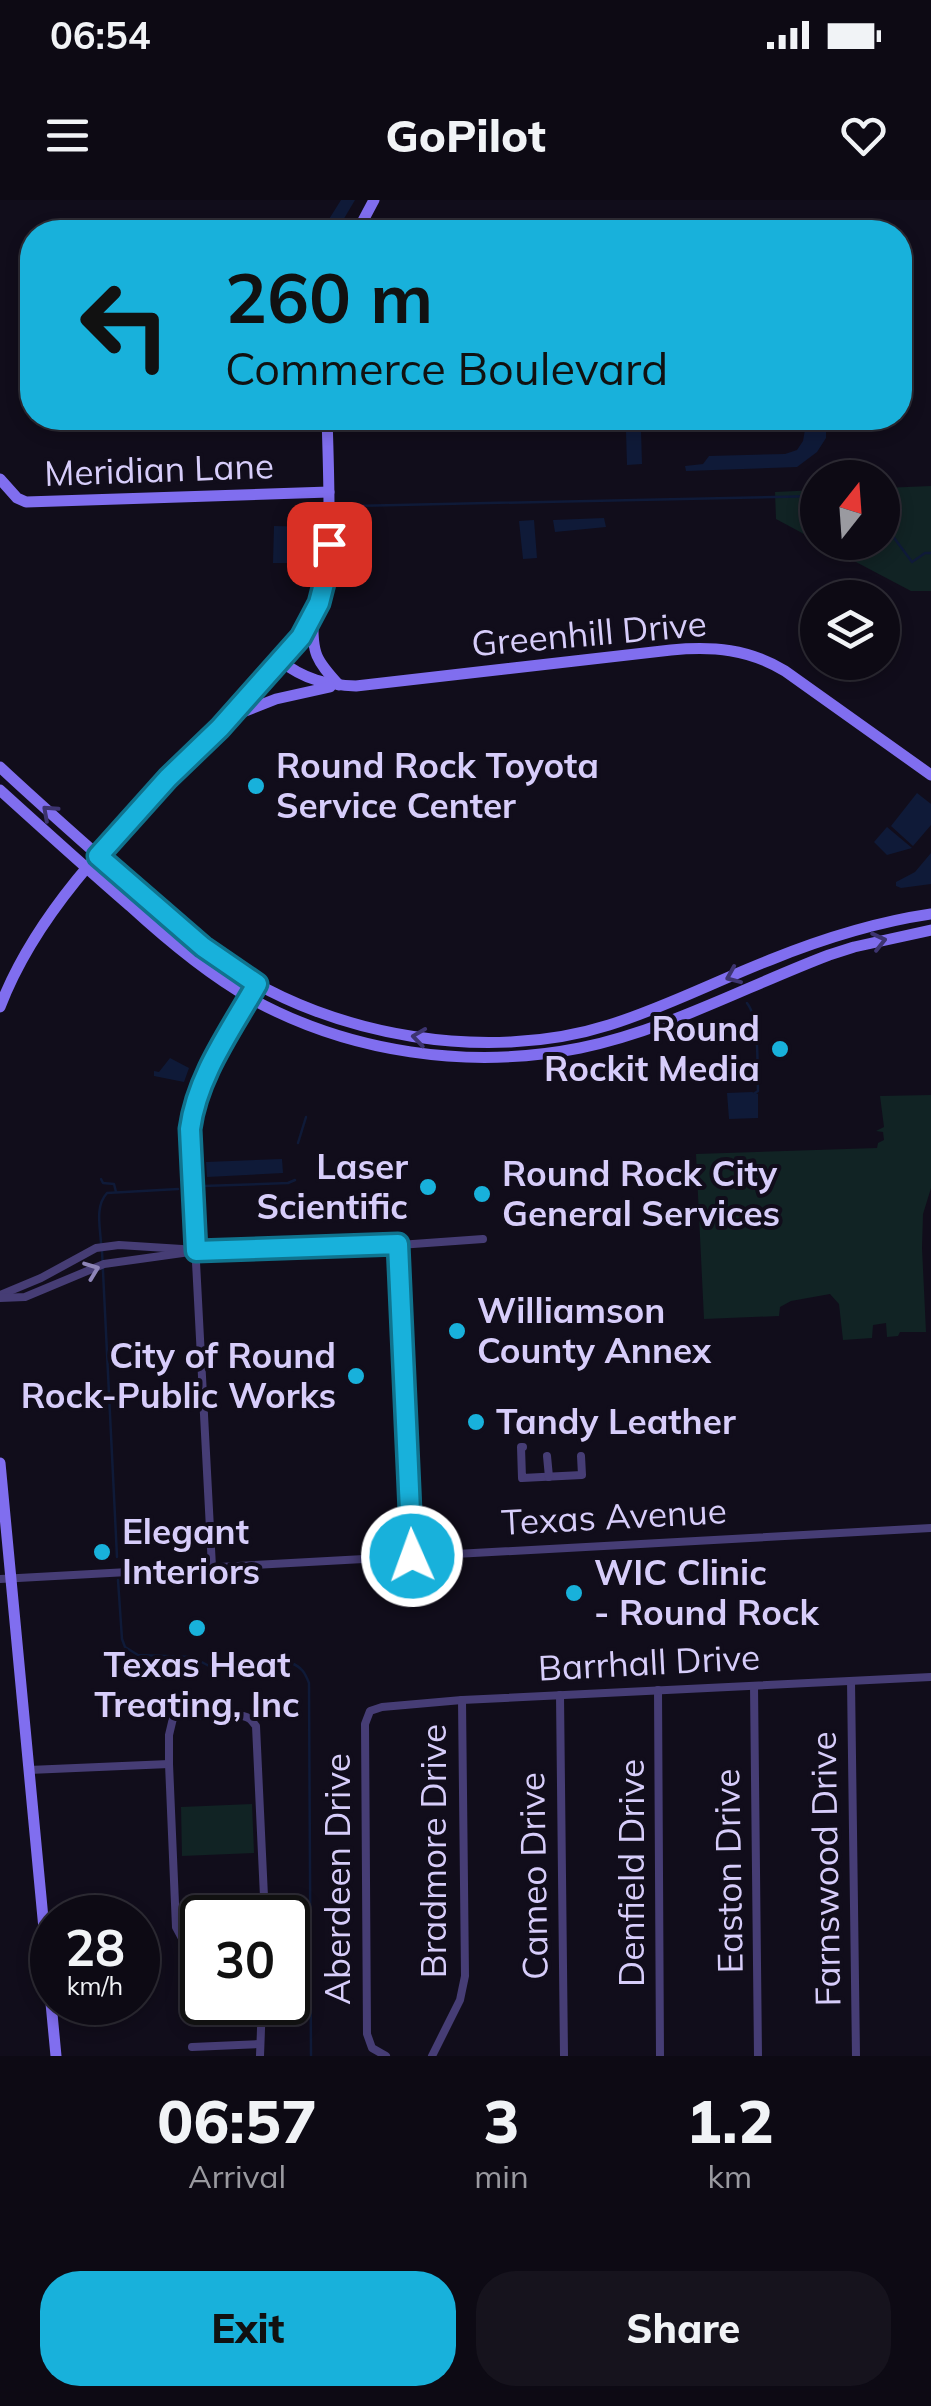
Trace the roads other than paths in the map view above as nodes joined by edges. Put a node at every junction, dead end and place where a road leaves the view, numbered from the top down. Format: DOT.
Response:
graph roads {
  1 [pos="327,430"];
  2 [pos="329,477"];
  3 [pos="0,479"];
  4 [pos="311,492"];
  5 [pos="330,492"];
  6 [pos="328,507"];
  7 [pos="312,615"];
  8 [pos="281,661"];
  9 [pos="339,686"];
  10 [pos="228,719"];
  11 [pos="0,767"];
  12 [pos="931,776"];
  13 [pos="0,790"];
  14 [pos="98,856"];
  15 [pos="87,869"];
  16 [pos="931,914"];
  17 [pos="931,930"];
  18 [pos="257,984"];
  19 [pos="250,998"];
  20 [pos="0,1007"];
  21 [pos="483,1239"];
  22 [pos="398,1244"];
  23 [pos="196,1251"];
  24 [pos="0,1296"];
  25 [pos="524,1446"];
  26 [pos="547,1456"];
  27 [pos="581,1456"];
  28 [pos="0,1462"];
  29 [pos="549,1477"];
  30 [pos="931,1528"];
  31 [pos="412,1556"];
  32 [pos="212,1567"];
  33 [pos="5,1578"];
  34 [pos="931,1677"];
  35 [pos="851,1681"];
  36 [pos="754,1686"];
  37 [pos="658,1690"];
  38 [pos="560,1695"];
  39 [pos="462,1700"];
  40 [pos="370,1710"];
  41 [pos="169,1764"];
  42 [pos="28,1770"];
  43 [pos="264,1895"];
  44 [pos="180,1936"];
  45 [pos="261,2025"];
  46 [pos="260,2044"];
  47 [pos="192,2047"];
  48 [pos="56,2056"];
  49 [pos="260,2056"];
  50 [pos="386,2056"];
  51 [pos="432,2056"];
  52 [pos="564,2056"];
  53 [pos="660,2056"];
  54 [pos="758,2056"];
  55 [pos="856,2056"];
  1 -- 2 [label="main road"];
  2 -- 4 [label="main road"];
  2 -- 5 [label="main road"];
  3 -- 4 [label="main road, Meridian Lane"];
  4 -- 5 [label="main road, Meridian Lane"];
  4 -- 6 [label="main road"];
  5 -- 6 [label="main road"];
  6 -- 7 [label="main road"];
  7 -- 8 [label="main road"];
  7 -- 9 [label="main road"];
  8 -- 9 [label="main road, Greenhill Drive"];
  8 -- 10 [label="main road"];
  9 -- 10 [label="main road"];
  9 -- 12 [label="main road, Greenhill Drive"];
  10 -- 14 [label="main road"];
  14 -- 11 [label="main road, one-way"];
  13 -- 15 [label="main road"];
  14 -- 15 [label="main road"];
  14 -- 18 [label="main road"];
  15 -- 19 [label="main road"];
  15 -- 20 [label="main road"];
  16 -- 18 [label="main road, one-way"];
  19 -- 17 [label="main road, one-way"];
  18 -- 19 [label="street"];
  19 -- 23 [label="street"];
  21 -- 22 [label="street"];
  22 -- 23 [label="street"];
  22 -- 31 [label="street"];
  24 -- 23 [label="street, one-way"];
  23 -- 24 [label="street"];
  23 -- 32 [label="street"];
  25 -- 29 [label="street"];
  26 -- 29 [label="street"];
  27 -- 29 [label="street"];
  28 -- 33 [label="main road"];
  30 -- 31 [label="street, Texas Avenue"];
  31 -- 32 [label="street, Texas Avenue"];
  32 -- 33 [label="street, Texas Avenue"];
  33 -- 42 [label="main road"];
  34 -- 35 [label="street, Barrhall Drive"];
  35 -- 36 [label="street, Barrhall Drive"];
  35 -- 55 [label="street, Farnswood Drive"];
  36 -- 37 [label="street, Barrhall Drive"];
  36 -- 54 [label="street, Easton Drive"];
  37 -- 38 [label="street, Barrhall Drive"];
  37 -- 53 [label="street, Denfield Drive"];
  38 -- 39 [label="street, Barrhall Drive"];
  38 -- 52 [label="street, Cameo Drive"];
  39 -- 40 [label="street, Barrhall Drive"];
  39 -- 51 [label="street, Bradmore Drive"];
  40 -- 50 [label="street, Aberdeen Drive"];
  41 -- 42 [label="street"];
  41 -- 43 [label="street"];
  41 -- 44 [label="street"];
  42 -- 48 [label="main road"];
  45 -- 46 [label="street"];
  46 -- 47 [label="street"];
  46 -- 49 [label="street"];
}
